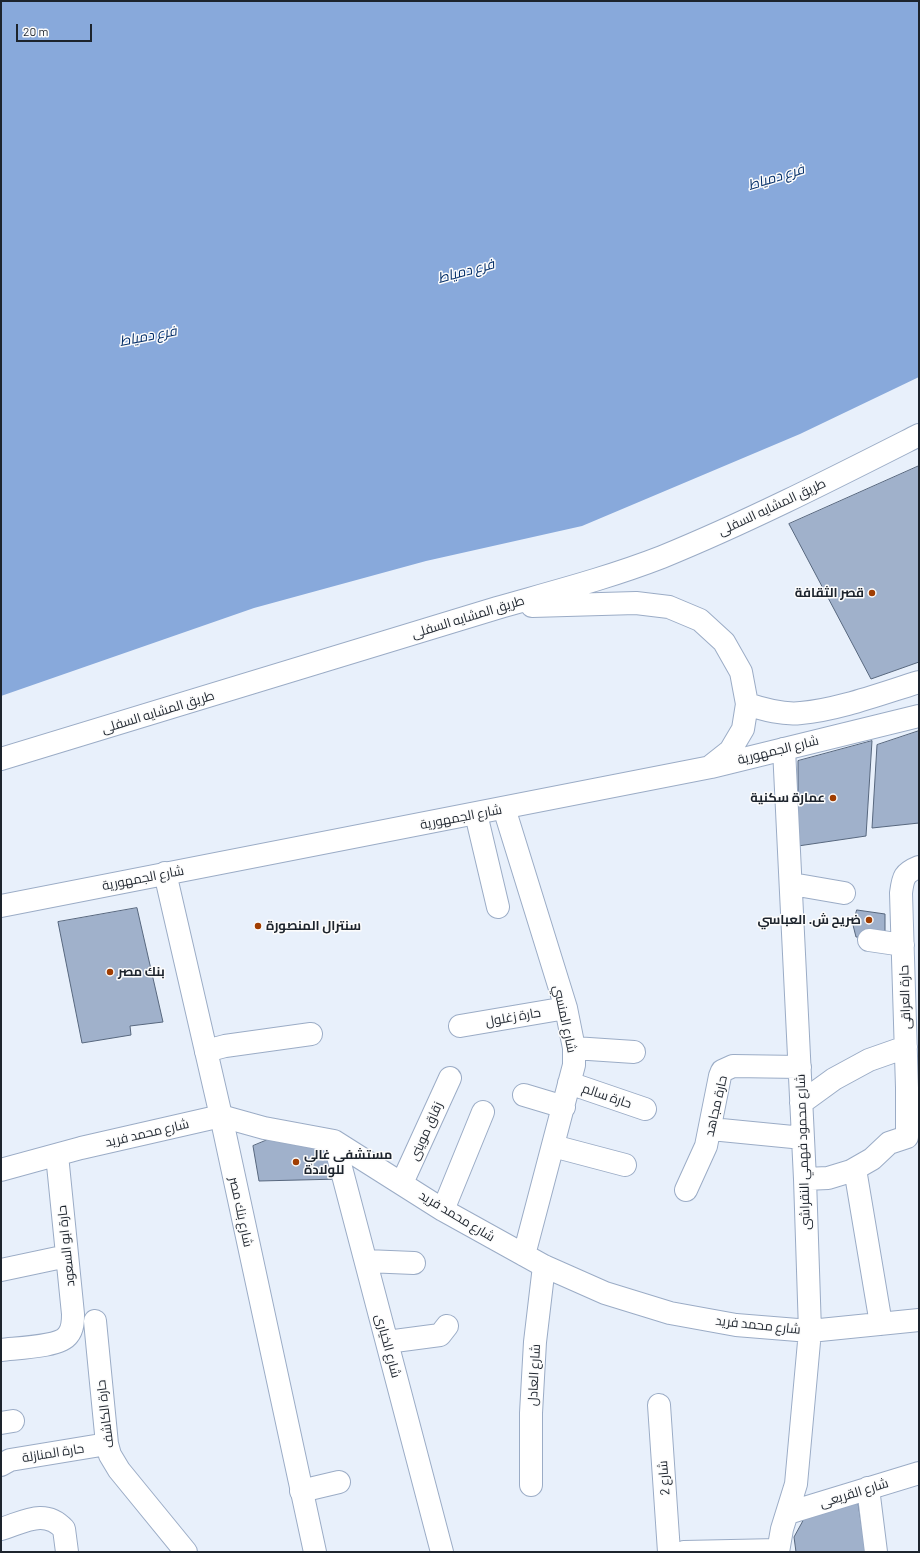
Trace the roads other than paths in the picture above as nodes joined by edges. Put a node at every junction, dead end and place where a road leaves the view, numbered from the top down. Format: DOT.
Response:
graph roads {
  1 [pos="919,435"];
  2 [pos="497,608"];
  3 [pos="919,682"];
  4 [pos="747,704"];
  5 [pos="919,716"];
  6 [pos="784,749"];
  7 [pos="1,759"];
  8 [pos="710,767"];
  9 [pos="504,808"];
  10 [pos="476,814"];
  11 [pos="919,867"];
  12 [pos="165,873"];
  13 [pos="792,884"];
  14 [pos="844,893"];
  15 [pos="1,906"];
  16 [pos="498,907"];
  17 [pos="869,940"];
  18 [pos="903,945"];
  19 [pos="566,1008"];
  20 [pos="460,1026"];
  21 [pos="311,1034"];
  22 [pos="906,1047"];
  23 [pos="574,1048"];
  24 [pos="206,1051"];
  25 [pos="634,1052"];
  26 [pos="800,1067"];
  27 [pos="450,1078"];
  28 [pos="569,1083"];
  29 [pos="913,1088"];
  30 [pos="524,1095"];
  31 [pos="801,1103"];
  32 [pos="564,1107"];
  33 [pos="645,1109"];
  34 [pos="483,1112"];
  35 [pos="221,1116"];
  36 [pos="710,1129"];
  37 [pos="803,1138"];
  38 [pos="913,1138"];
  39 [pos="334,1140"];
  40 [pos="553,1146"];
  41 [pos="57,1155"];
  42 [pos="625,1165"];
  43 [pos="855,1169"];
  44 [pos="1,1170"];
  45 [pos="805,1180"];
  46 [pos="402,1183"];
  47 [pos="686,1190"];
  48 [pos="443,1210"];
  49 [pos="524,1255"];
  50 [pos="68,1256"];
  51 [pos="366,1261"];
  52 [pos="414,1263"];
  53 [pos="544,1266"];
  54 [pos="1,1270"];
  55 [pos="919,1320"];
  56 [pos="95,1321"];
  57 [pos="881,1324"];
  58 [pos="447,1326"];
  59 [pos="810,1331"];
  60 [pos="387,1342"];
  61 [pos="1,1350"];
  62 [pos="659,1405"];
  63 [pos="107,1444"];
  64 [pos="1,1464"];
  65 [pos="919,1473"];
  66 [pos="339,1482"];
  67 [pos="531,1485"];
  68 [pos="868,1488"];
  69 [pos="301,1491"];
  70 [pos="788,1513"];
  71 [pos="1,1529"];
  72 [pos="778,1551"];
  73 [pos="67,1552"];
  74 [pos="186,1552"];
  75 [pos="315,1552"];
  76 [pos="442,1552"];
  77 [pos="669,1552"];
  78 [pos="684,1552"];
  79 [pos="876,1552"];
  1 -- 2 [label="street, طريق المشايه السفلى"];
  2 -- 4 [label="street"];
  2 -- 7 [label="street, طريق المشايه السفلى"];
  3 -- 4 [label="street"];
  4 -- 8 [label="street"];
  5 -- 6 [label="street, شارع الجمهورية"];
  6 -- 8 [label="street, شارع الجمهورية"];
  6 -- 13 [label="street, شارع محمود فهمي النقراشى"];
  8 -- 9 [label="street, شارع الجمهورية"];
  9 -- 10 [label="street, شارع الجمهورية"];
  9 -- 19 [label="street, شارع المنسي"];
  10 -- 12 [label="street, شارع الجمهورية"];
  10 -- 16 [label="street"];
  11 -- 18 [label="street, حارة العراقى"];
  12 -- 15 [label="street, شارع الجمهورية"];
  12 -- 24 [label="street, شارع بنك مصر"];
  13 -- 14 [label="street"];
  13 -- 26 [label="street, شارع محمود فهمي النقراشى"];
  17 -- 18 [label="street"];
  18 -- 22 [label="street, حارة العراقى"];
  19 -- 20 [label="street, حارة زغلول"];
  19 -- 23 [label="street, شارع المنسي"];
  21 -- 24 [label="street"];
  22 -- 29 [label="street, حارة العراقى"];
  22 -- 31 [label="street"];
  23 -- 25 [label="street"];
  23 -- 28 [label="street, شارع المنسي"];
  24 -- 35 [label="street, شارع بنك مصر"];
  26 -- 31 [label="street, شارع محمود فهمي النقراشى"];
  26 -- 36 [label="street, حارة مجاهد"];
  27 -- 46 [label="street, زقاق موينى"];
  28 -- 32 [label="street, شارع المنسي"];
  28 -- 33 [label="street, حارة سالم"];
  29 -- 38 [label="street, حارة العراقى"];
  30 -- 32 [label="street"];
  31 -- 37 [label="street, شارع محمود فهمي النقراشى"];
  32 -- 40 [label="street, شارع المنسي"];
  34 -- 48 [label="street"];
  35 -- 39 [label="street, شارع محمد فريد"];
  35 -- 41 [label="street, شارع محمد فريد"];
  35 -- 69 [label="street, شارع بنك مصر"];
  36 -- 37 [label="street"];
  36 -- 47 [label="street, حارة مجاهد"];
  37 -- 45 [label="street, شارع محمود فهمي النقراشى"];
  38 -- 43 [label="street"];
  39 -- 46 [label="street, شارع محمد فريد"];
  39 -- 51 [label="street, شارع الخيارى"];
  40 -- 42 [label="street"];
  40 -- 49 [label="street, شارع المنسي"];
  41 -- 44 [label="street, شارع محمد فريد"];
  41 -- 50 [label="street, حارة ابو السعود"];
  43 -- 45 [label="street"];
  43 -- 57 [label="street"];
  45 -- 59 [label="street, شارع محمود فهمي النقراشى"];
  46 -- 48 [label="street, شارع محمد فريد"];
  48 -- 49 [label="street, شارع محمد فريد"];
  49 -- 53 [label="street, شارع محمد فريد"];
  50 -- 54 [label="street"];
  50 -- 61 [label="street, حارة ابو السعود"];
  51 -- 52 [label="street"];
  51 -- 60 [label="street, شارع الخيارى"];
  53 -- 59 [label="street, شارع محمد فريد"];
  53 -- 67 [label="street, شارع العادل"];
  55 -- 57 [label="street, شارع محمد فريد"];
  56 -- 63 [label="street, حارة الكاشف"];
  57 -- 59 [label="street, شارع محمد فريد"];
  58 -- 60 [label="street"];
  59 -- 70 [label="street, شارع محمود فهمي النقراشى"];
  60 -- 76 [label="street, شارع الخيارى"];
  62 -- 77 [label="street, شارع 2"];
  63 -- 64 [label="street, حارة المنازلة"];
  63 -- 74 [label="street, حارة الكاشف"];
  65 -- 68 [label="street, شارع القريعى"];
  66 -- 69 [label="street"];
  68 -- 70 [label="street, شارع القريعى"];
  68 -- 79 [label="street"];
  69 -- 75 [label="street, شارع بنك مصر"];
  70 -- 72 [label="street, شارع محمود فهمي النقراشى"];
  71 -- 73 [label="street"];
  72 -- 78 [label="street"];
}
